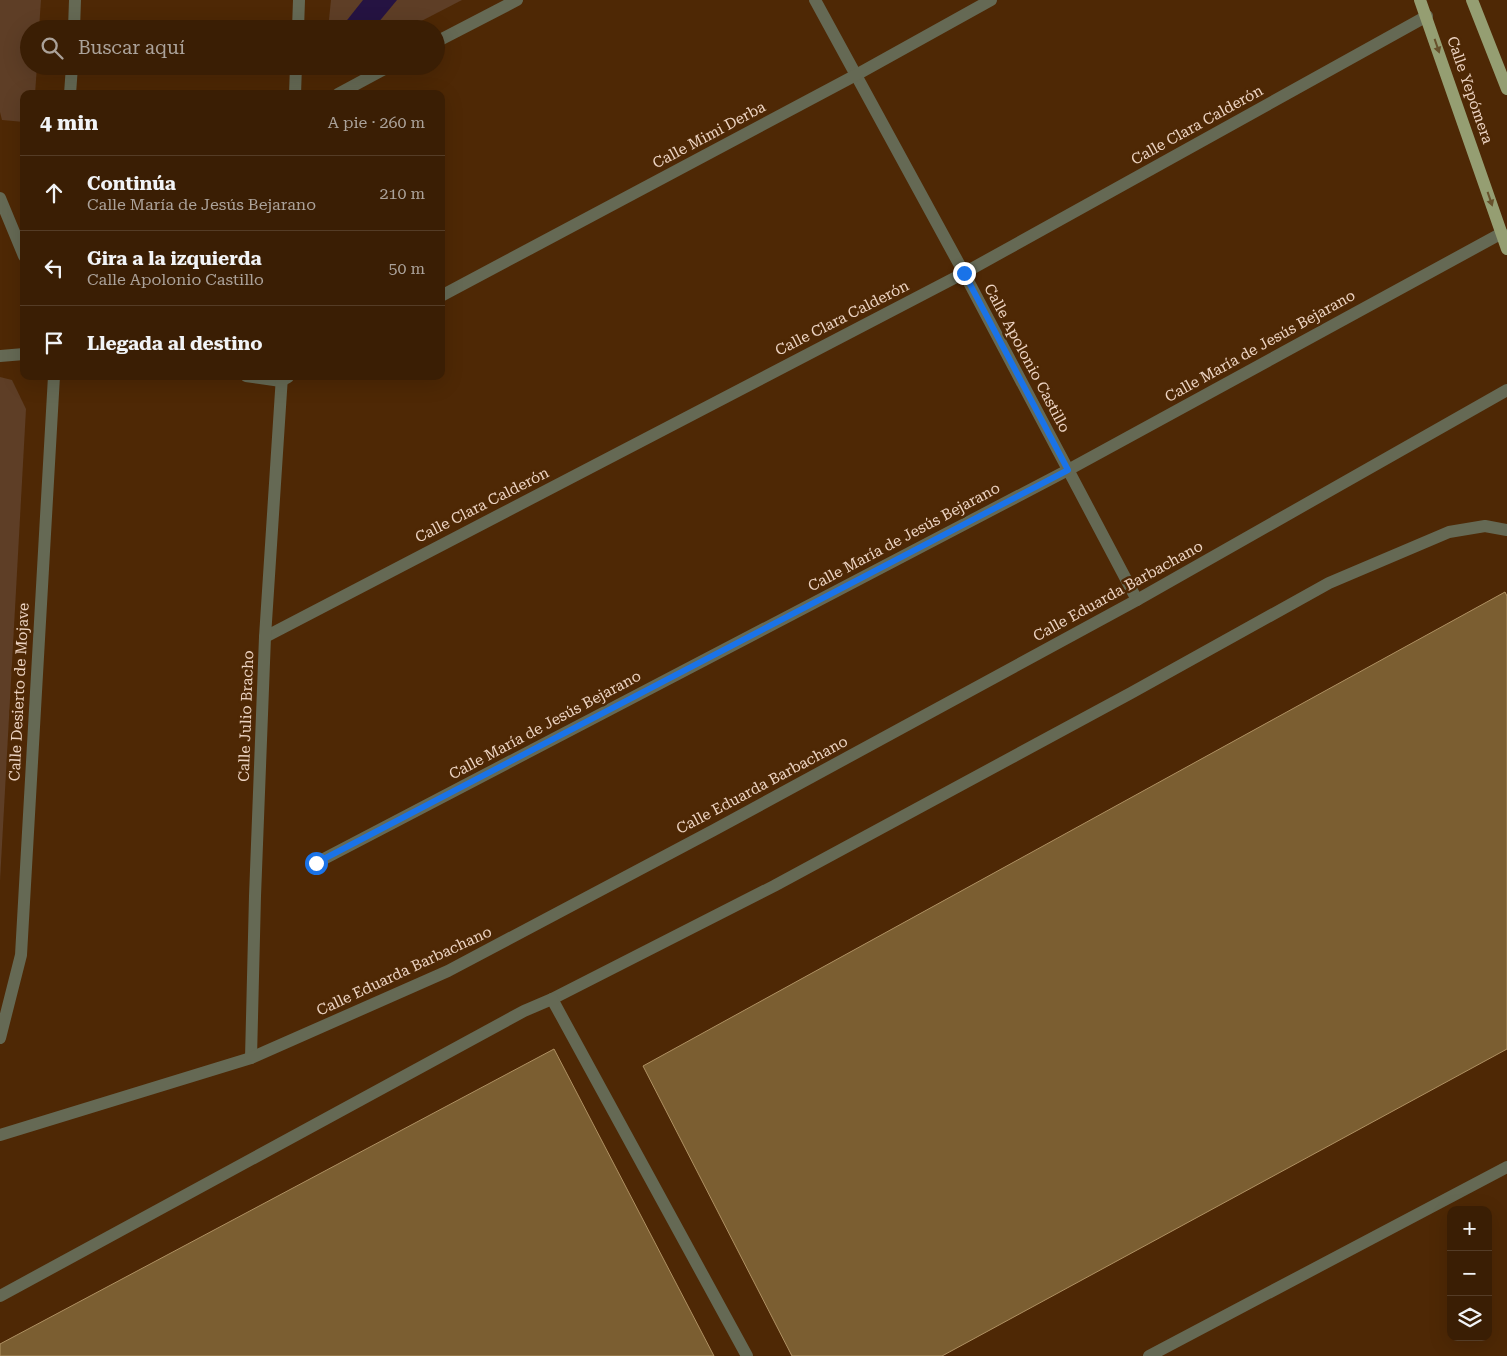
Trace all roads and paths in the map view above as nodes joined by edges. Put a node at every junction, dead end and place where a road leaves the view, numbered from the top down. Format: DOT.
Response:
graph roads {
  1 [pos="75,0"];
  2 [pos="299,0"];
  3 [pos="517,0"];
  4 [pos="815,0"];
  5 [pos="991,0"];
  6 [pos="1420,0"];
  7 [pos="1472,0"];
  8 [pos="1426,16"];
  9 [pos="74,20"];
  10 [pos="298,20"];
  11 [pos="445,37"];
  12 [pos="1503,69"];
  13 [pos="71,75"];
  14 [pos="296,75"];
  15 [pos="373,75"];
  16 [pos="856,75"];
  17 [pos="1507,89"];
  18 [pos="70,90"];
  19 [pos="295,90"];
  20 [pos="345,90"];
  21 [pos="0,198"];
  22 [pos="1502,233"];
  23 [pos="20,246"];
  24 [pos="1507,249"];
  25 [pos="964,273"];
  26 [pos="445,294"];
  27 [pos="20,354"];
  28 [pos="0,356"];
  29 [pos="54,380"];
  30 [pos="284,380"];
  31 [pos="1507,390"];
  32 [pos="1068,470"];
  33 [pos="1507,530"];
  34 [pos="1137,600"];
  35 [pos="265,637"];
  36 [pos="316,863"];
  37 [pos="552,999"];
  38 [pos="0,1038"];
  39 [pos="251,1058"];
  40 [pos="0,1135"];
  41 [pos="1507,1167"];
  42 [pos="0,1296"];
  43 [pos="747,1356"];
  44 [pos="1150,1356"];
  1 -- 9 [label="street"];
  2 -- 10 [label="street"];
  3 -- 11 [label="street"];
  4 -- 16 [label="street, Calle Apolonio Castillo"];
  5 -- 16 [label="street, Calle Mimi Derba"];
  6 -- 8 [label="main road, Calle Yepómera"];
  7 -- 12 [label="main road"];
  8 -- 22 [label="main road, Calle Yepómera, one-way"];
  8 -- 25 [label="street, Calle Clara Calderón"];
  12 -- 17 [label="main road"];
  13 -- 18 [label="street"];
  14 -- 19 [label="street"];
  15 -- 20 [label="street"];
  16 -- 25 [label="street, Calle Apolonio Castillo"];
  16 -- 26 [label="street, Calle Mimi Derba"];
  21 -- 23 [label="street"];
  22 -- 24 [label="main road, Calle Yepómera"];
  22 -- 32 [label="street, Calle María de Jesús Bejarano"];
  25 -- 32 [label="street, Calle Apolonio Castillo"];
  25 -- 35 [label="street, Calle Clara Calderón"];
  27 -- 28 [label="street"];
  29 -- 38 [label="street, Calle Desierto de Mojave"];
  30 -- 35 [label="street, Calle Julio Bracho"];
  31 -- 34 [label="street, Calle Eduarda Barbachano"];
  32 -- 34 [label="street, Calle Apolonio Castillo"];
  32 -- 36 [label="street, Calle María de Jesús Bejarano"];
  33 -- 37 [label="street"];
  34 -- 39 [label="street, Calle Eduarda Barbachano"];
  35 -- 39 [label="street, Calle Julio Bracho"];
  37 -- 42 [label="street"];
  37 -- 43 [label="street"];
  39 -- 40 [label="street, Calle Eduarda Barbachano"];
  41 -- 44 [label="street"];
}
